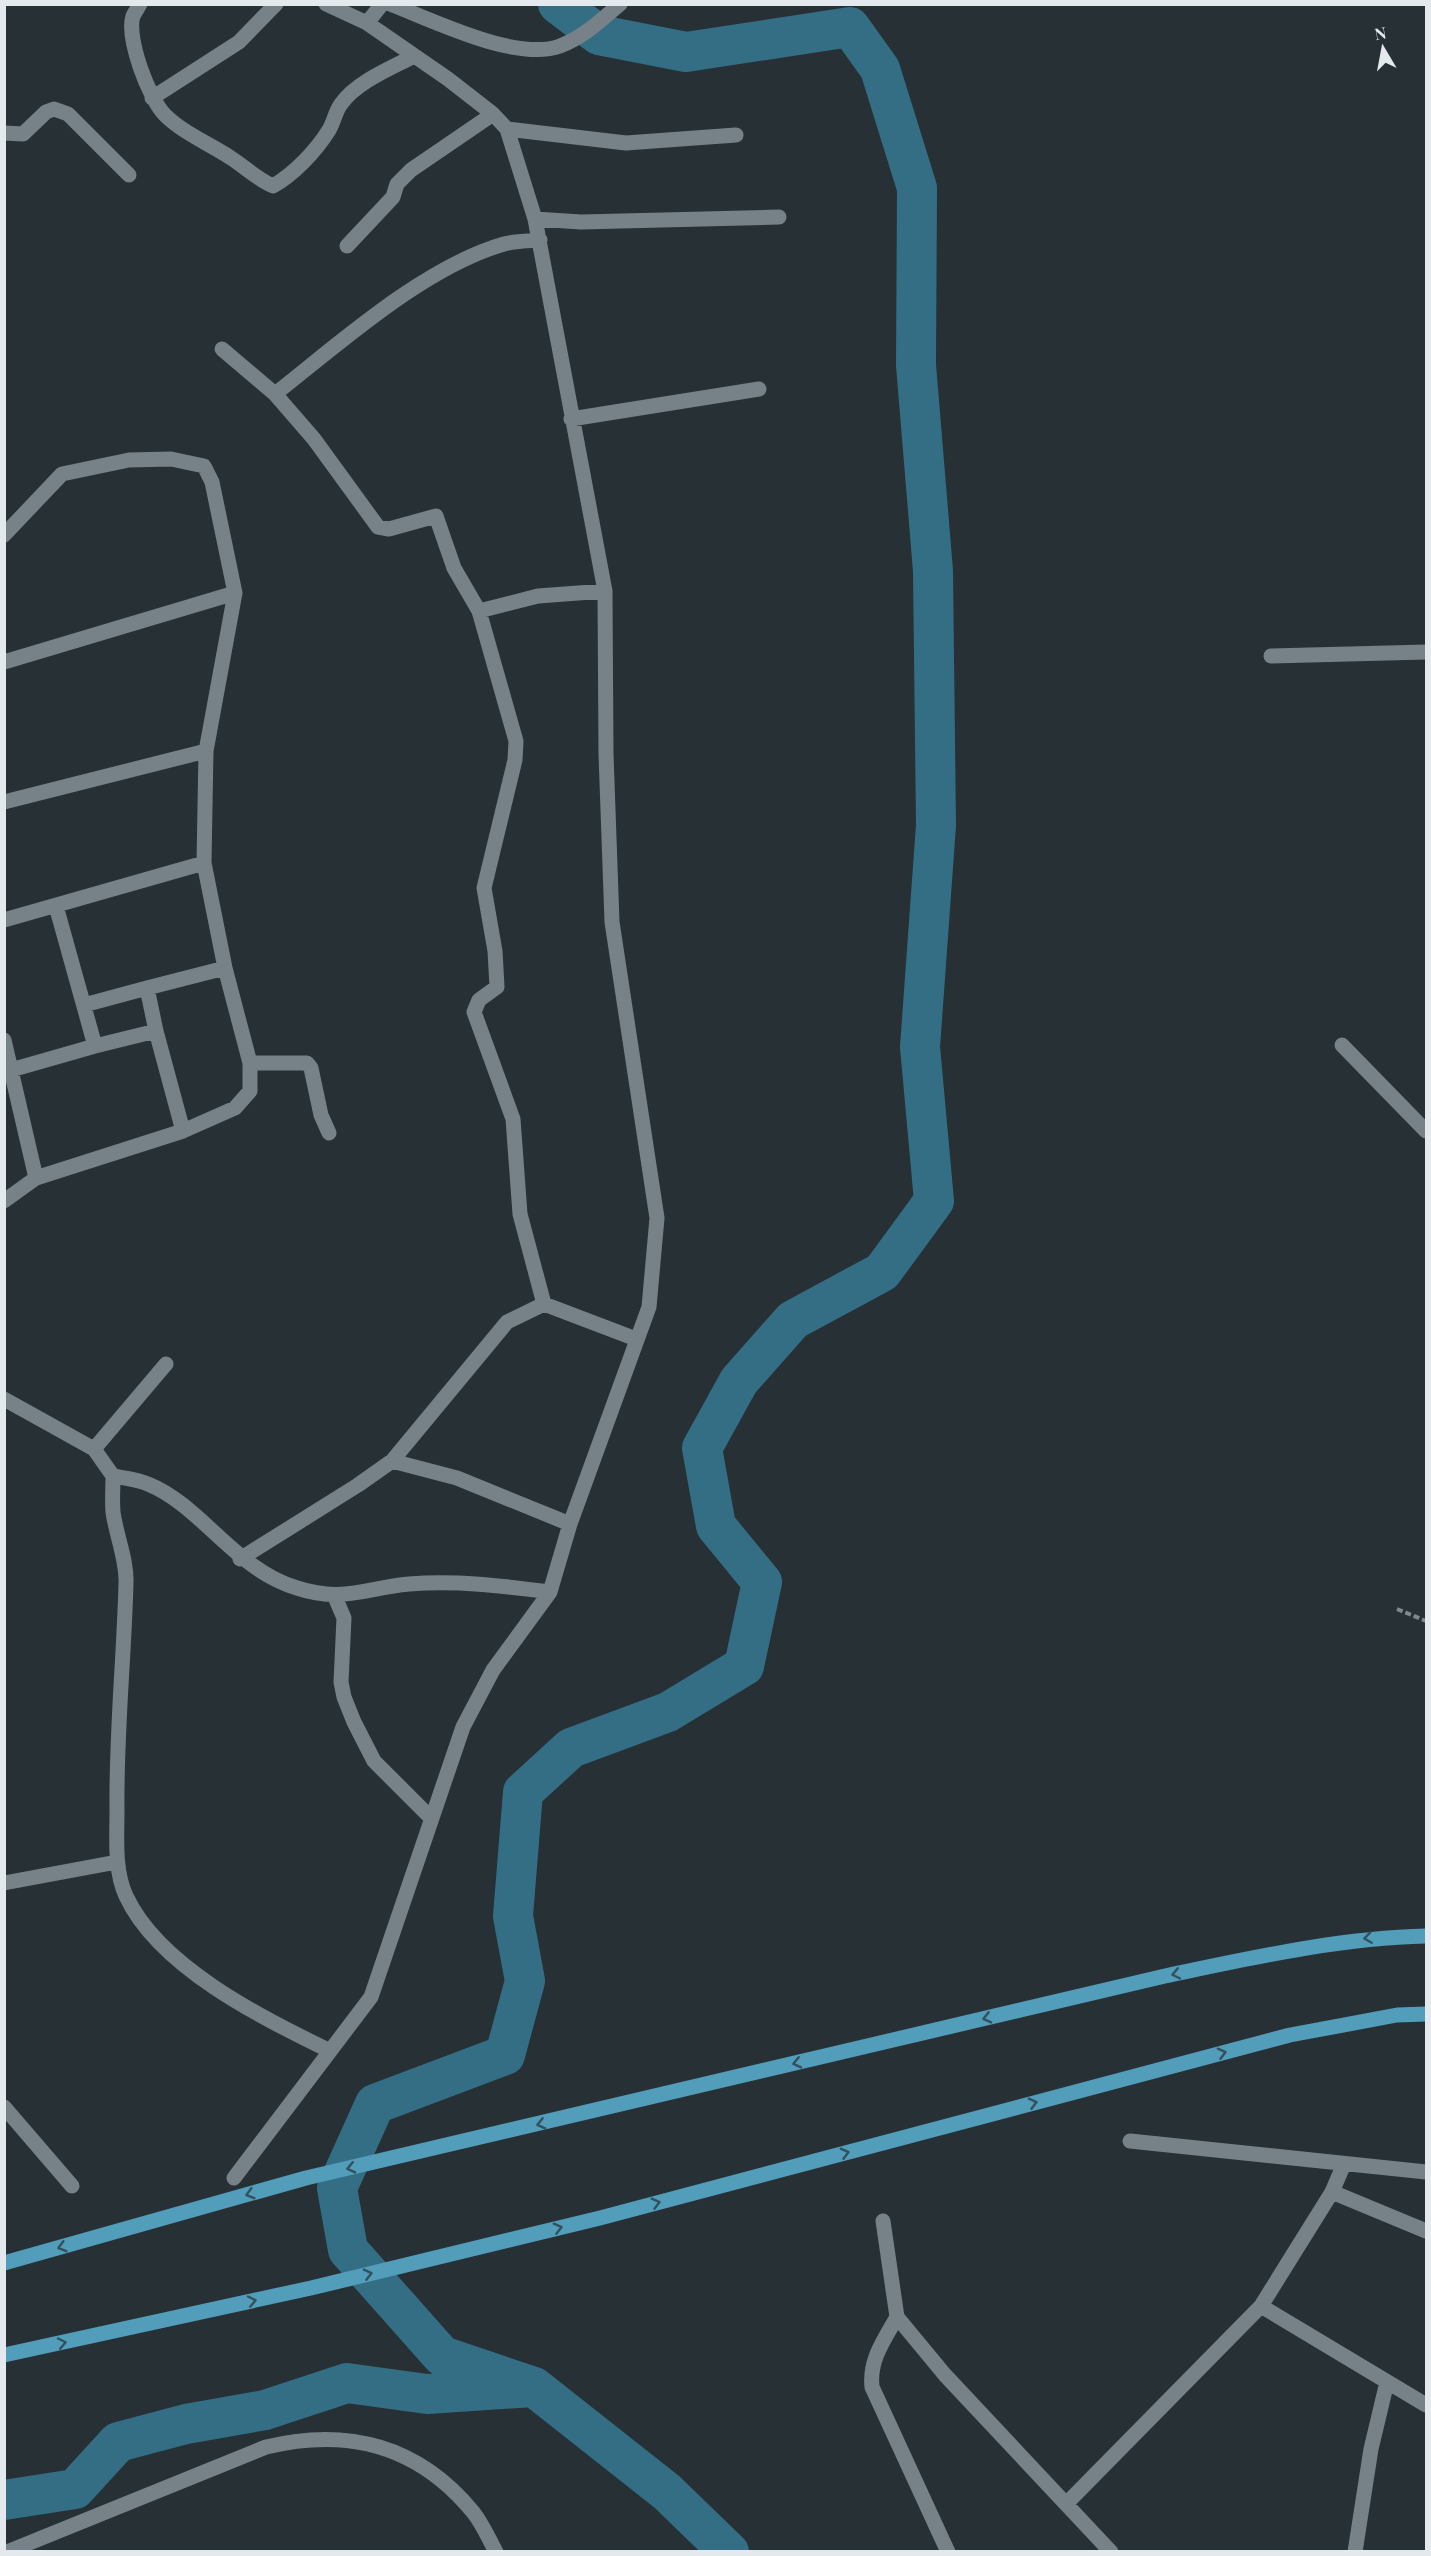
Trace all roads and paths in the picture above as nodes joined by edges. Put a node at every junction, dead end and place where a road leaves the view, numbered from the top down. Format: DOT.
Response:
graph roads {
  1 [pos="140,4"];
  2 [pos="276,4"];
  3 [pos="326,4"];
  4 [pos="382,4"];
  5 [pos="390,4"];
  6 [pos="620,4"];
  7 [pos="367,23"];
  8 [pos="414,56"];
  9 [pos="152,98"];
  10 [pos="494,114"];
  11 [pos="507,129"];
  12 [pos="4,133"];
  13 [pos="736,135"];
  14 [pos="129,175"];
  15 [pos="779,217"];
  16 [pos="535,219"];
  17 [pos="540,240"];
  18 [pos="346,246"];
  19 [pos="222,349"];
  20 [pos="759,389"];
  21 [pos="275,394"];
  22 [pos="571,419"];
  23 [pos="4,535"];
  24 [pos="605,591"];
  25 [pos="235,592"];
  26 [pos="479,611"];
  27 [pos="1426,652"];
  28 [pos="1271,656"];
  29 [pos="4,662"];
  30 [pos="206,751"];
  31 [pos="4,802"];
  32 [pos="204,863"];
  33 [pos="56,906"];
  34 [pos="4,920"];
  35 [pos="225,968"];
  36 [pos="147,988"];
  37 [pos="84,1005"];
  38 [pos="156,1031"];
  39 [pos="4,1040"];
  40 [pos="1342,1045"];
  41 [pos="95,1046"];
  42 [pos="250,1063"];
  43 [pos="11,1070"];
  44 [pos="183,1131"];
  45 [pos="1426,1131"];
  46 [pos="329,1132"];
  47 [pos="36,1178"];
  48 [pos="4,1201"];
  49 [pos="544,1304"];
  50 [pos="636,1339"];
  51 [pos="166,1364"];
  52 [pos="4,1399"];
  53 [pos="94,1449"];
  54 [pos="392,1461"];
  55 [pos="113,1476"];
  56 [pos="570,1524"];
  57 [pos="240,1558"];
  58 [pos="550,1592"];
  59 [pos="335,1597"];
  60 [pos="1397,1610"];
  61 [pos="1426,1621"];
  62 [pos="431,1818"];
  63 [pos="117,1862"];
  64 [pos="4,1883"];
  65 [pos="1426,1936"];
  66 [pos="1426,2014"];
  67 [pos="328,2050"];
  68 [pos="4,2107"];
  69 [pos="1130,2141"];
  70 [pos="1344,2164"];
  71 [pos="1426,2172"];
  72 [pos="234,2178"];
  73 [pos="72,2186"];
  74 [pos="1332,2192"];
  75 [pos="883,2221"];
  76 [pos="1426,2232"];
  77 [pos="4,2263"];
  78 [pos="1261,2306"];
  79 [pos="897,2317"];
  80 [pos="4,2355"];
  81 [pos="1387,2382"];
  82 [pos="1426,2405"];
  83 [pos="1067,2503"];
  84 [pos="7,2552"];
  85 [pos="496,2552"];
  86 [pos="948,2552"];
  87 [pos="1110,2552"];
  88 [pos="1355,2552"];
  1 -- 9 [label="street"];
  2 -- 9 [label="street"];
  3 -- 7 [label="street"];
  4 -- 7 [label="street"];
  5 -- 6 [label="street"];
  7 -- 8 [label="street"];
  8 -- 9 [label="street"];
  8 -- 10 [label="street"];
  10 -- 11 [label="street"];
  10 -- 18 [label="street"];
  11 -- 13 [label="street"];
  11 -- 16 [label="street"];
  12 -- 14 [label="street"];
  15 -- 16 [label="street"];
  16 -- 17 [label="street"];
  17 -- 21 [label="street"];
  17 -- 22 [label="street"];
  19 -- 21 [label="street"];
  20 -- 22 [label="street"];
  21 -- 26 [label="street"];
  22 -- 24 [label="street"];
  23 -- 25 [label="street"];
  24 -- 26 [label="street"];
  24 -- 50 [label="street"];
  25 -- 29 [label="street"];
  25 -- 30 [label="street"];
  26 -- 49 [label="street"];
  27 -- 28 [label="street"];
  30 -- 31 [label="street"];
  30 -- 32 [label="street"];
  32 -- 33 [label="street"];
  32 -- 35 [label="street"];
  33 -- 34 [label="street"];
  33 -- 37 [label="street"];
  35 -- 36 [label="street"];
  35 -- 42 [label="street"];
  36 -- 37 [label="street"];
  36 -- 38 [label="street"];
  37 -- 41 [label="street"];
  38 -- 41 [label="street"];
  38 -- 44 [label="street"];
  39 -- 43 [label="street"];
  40 -- 45 [label="street"];
  41 -- 43 [label="street"];
  42 -- 44 [label="street"];
  42 -- 46 [label="street"];
  43 -- 47 [label="street"];
  44 -- 47 [label="street"];
  47 -- 48 [label="street"];
  49 -- 50 [label="street"];
  49 -- 54 [label="street"];
  50 -- 56 [label="street"];
  51 -- 53 [label="street"];
  52 -- 53 [label="street"];
  53 -- 55 [label="street"];
  54 -- 56 [label="street"];
  54 -- 57 [label="street"];
  55 -- 57 [label="street"];
  55 -- 63 [label="street"];
  56 -- 58 [label="street"];
  57 -- 59 [label="street"];
  58 -- 59 [label="street"];
  58 -- 62 [label="street"];
  59 -- 62 [label="street"];
  60 -- 61 [label="path"];
  62 -- 67 [label="street"];
  63 -- 64 [label="street"];
  63 -- 67 [label="street"];
  65 -- 77 [label="main road, one-way"];
  80 -- 66 [label="main road, one-way"];
  67 -- 72 [label="street"];
  68 -- 73 [label="street"];
  69 -- 70 [label="street"];
  70 -- 71 [label="street"];
  70 -- 74 [label="street"];
  74 -- 76 [label="street"];
  74 -- 78 [label="street"];
  75 -- 79 [label="street"];
  78 -- 81 [label="street"];
  78 -- 83 [label="street"];
  79 -- 83 [label="street"];
  79 -- 86 [label="street"];
  81 -- 82 [label="street"];
  81 -- 88 [label="street"];
  83 -- 87 [label="street"];
  84 -- 85 [label="street"];
}
